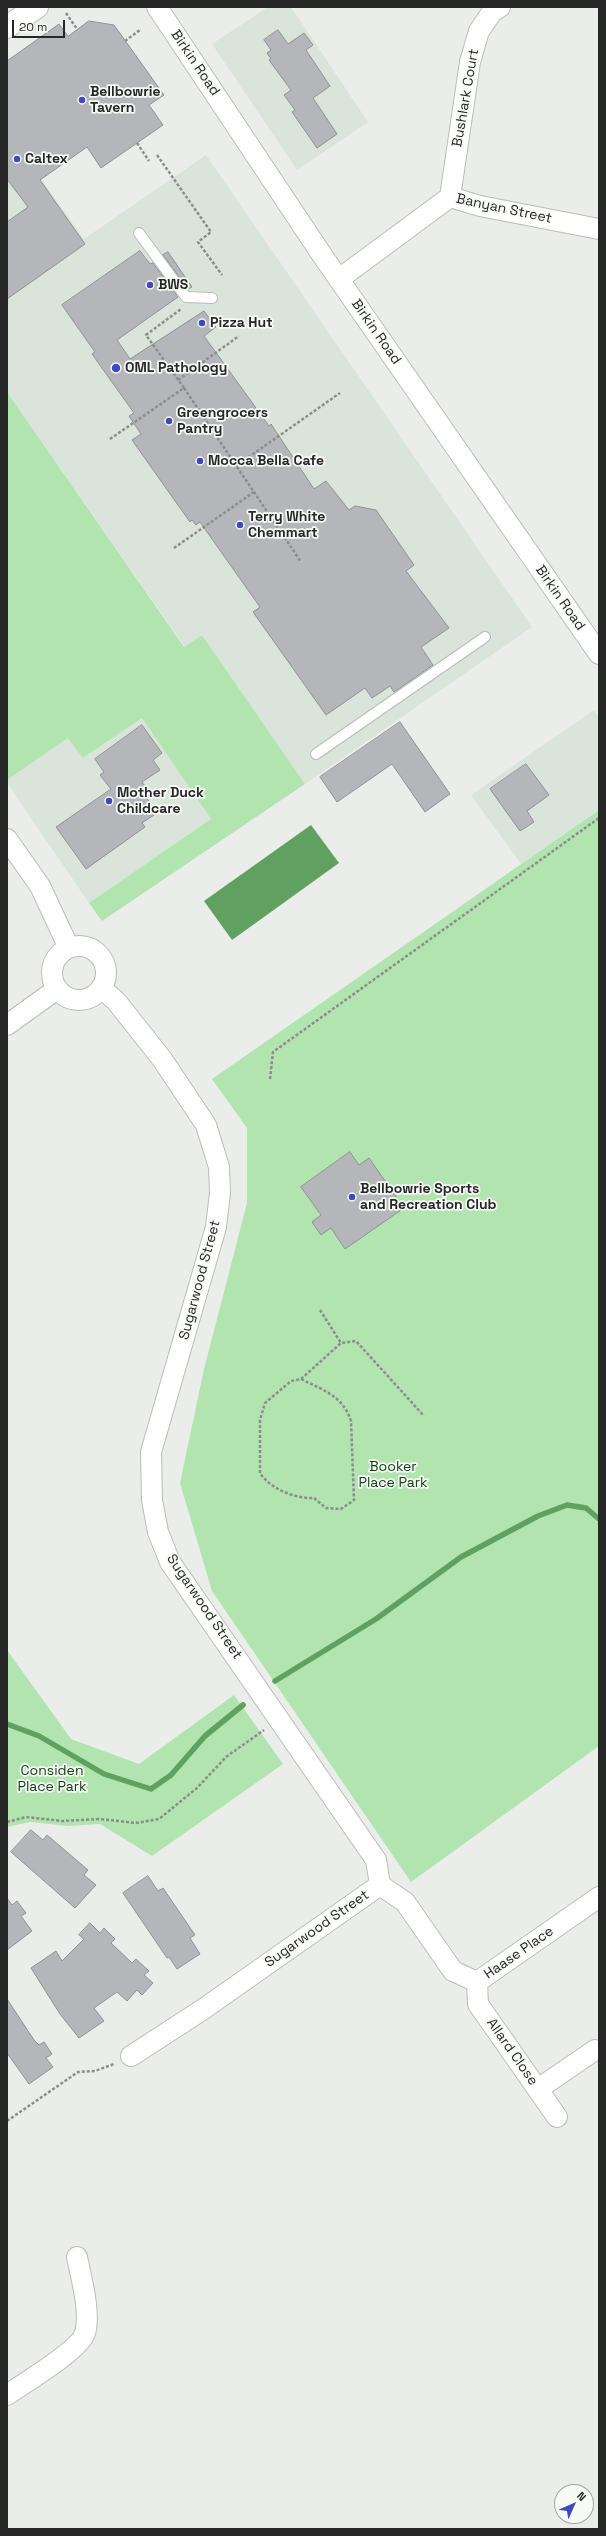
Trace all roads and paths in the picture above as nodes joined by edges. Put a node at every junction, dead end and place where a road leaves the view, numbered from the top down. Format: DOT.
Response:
graph roads {
  1 [pos="37,7"];
  2 [pos="157,7"];
  3 [pos="500,7"];
  4 [pos="66,13"];
  5 [pos="7,28"];
  6 [pos="77,29"];
  7 [pos="140,30"];
  8 [pos="125,41"];
  9 [pos="137,143"];
  10 [pos="157,156"];
  11 [pos="149,161"];
  12 [pos="450,197"];
  13 [pos="599,229"];
  14 [pos="139,233"];
  15 [pos="222,275"];
  16 [pos="339,279"];
  17 [pos="186,297"];
  18 [pos="212,298"];
  19 [pos="239,336"];
  20 [pos="178,380"];
  21 [pos="184,388"];
  22 [pos="340,393"];
  23 [pos="110,439"];
  24 [pos="236,466"];
  25 [pos="254,492"];
  26 [pos="174,548"];
  27 [pos="301,562"];
  28 [pos="485,637"];
  29 [pos="599,654"];
  30 [pos="316,754"];
  31 [pos="599,818"];
  32 [pos="7,839"];
  33 [pos="69,948"];
  34 [pos="101,988"];
  35 [pos="57,989"];
  36 [pos="7,1025"];
  37 [pos="270,1079"];
  38 [pos="320,1310"];
  39 [pos="341,1344"];
  40 [pos="301,1379"];
  41 [pos="424,1416"];
  42 [pos="280,1719"];
  43 [pos="7,1822"];
  44 [pos="380,1885"];
  45 [pos="599,1898"];
  46 [pos="477,1982"];
  47 [pos="595,2050"];
  48 [pos="131,2056"];
  49 [pos="538,2089"];
  50 [pos="558,2117"];
  51 [pos="7,2121"];
  52 [pos="77,2257"];
  53 [pos="7,2395"];
  1 -- 5 [label="main road"];
  2 -- 16 [label="street, Birkin Road"];
  3 -- 12 [label="street, Bushlark Court"];
  4 -- 6 [label="path"];
  7 -- 8 [label="path"];
  9 -- 11 [label="path"];
  10 -- 15 [label="path"];
  12 -- 13 [label="street, Banyan Street"];
  12 -- 16 [label="street, Banyan Street"];
  14 -- 17 [label="lane"];
  16 -- 29 [label="street, Birkin Road"];
  17 -- 18 [label="lane"];
  17 -- 20 [label="path"];
  19 -- 20 [label="path"];
  20 -- 21 [label="path"];
  21 -- 23 [label="path"];
  21 -- 24 [label="path"];
  22 -- 24 [label="path"];
  24 -- 25 [label="path"];
  25 -- 26 [label="path"];
  25 -- 27 [label="path"];
  28 -- 30 [label="lane"];
  31 -- 37 [label="path"];
  32 -- 33 [label="street"];
  33 -- 34 [label="street"];
  33 -- 35 [label="street"];
  34 -- 35 [label="street"];
  34 -- 42 [label="street, Sugarwood Street"];
  35 -- 36 [label="street"];
  38 -- 39 [label="path"];
  39 -- 40 [label="path"];
  39 -- 41 [label="path"];
  40 -- 40 [label="path"];
  42 -- 43 [label="path"];
  42 -- 44 [label="street, Sugarwood Street"];
  44 -- 46 [label="street, Haase Place"];
  44 -- 48 [label="street, Sugarwood Street"];
  45 -- 46 [label="street, Haase Place"];
  46 -- 49 [label="street, Allard Close"];
  47 -- 49 [label="street"];
  48 -- 51 [label="path"];
  49 -- 50 [label="street, Allard Close"];
  52 -- 53 [label="street"];
}
